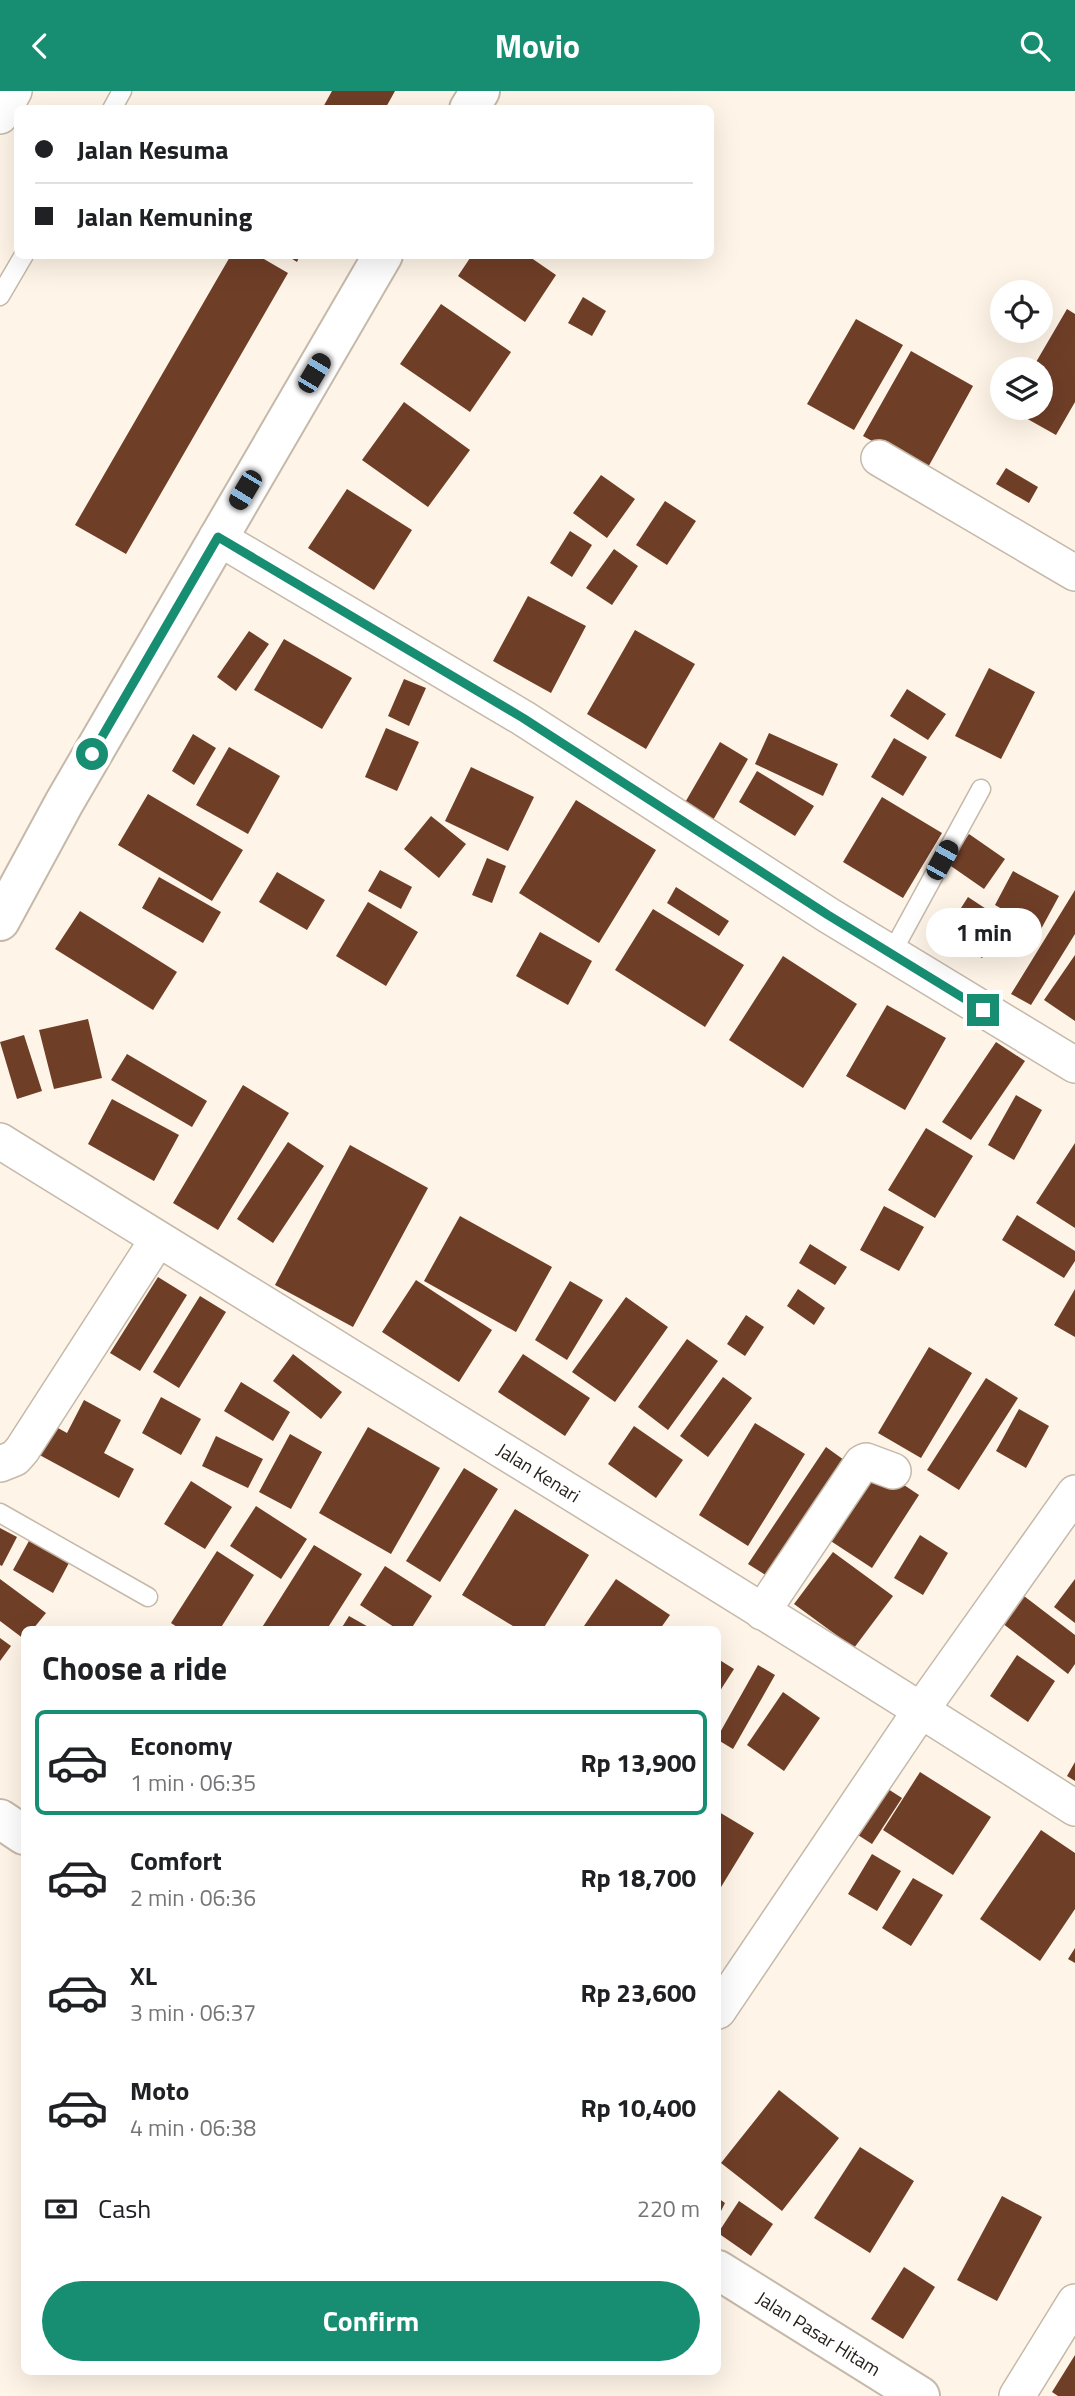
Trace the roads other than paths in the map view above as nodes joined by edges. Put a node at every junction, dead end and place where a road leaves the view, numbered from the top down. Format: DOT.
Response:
graph roads {
  1 [pos="22,259"];
  2 [pos="381,259"];
  3 [pos="0,296"];
  4 [pos="879,458"];
  5 [pos="218,537"];
  6 [pos="1075,573"];
  7 [pos="981,789"];
  8 [pos="0,921"];
  9 [pos="891,954"];
  10 [pos="1075,1065"];
  11 [pos="0,1141"];
  12 [pos="158,1238"];
  13 [pos="0,1464"];
  14 [pos="893,1471"];
  15 [pos="1075,1493"];
  16 [pos="0,1513"];
  17 [pos="148,1597"];
  18 [pos="762,1612"];
  19 [pos="910,1703"];
  20 [pos="1075,1808"];
  21 [pos="0,1819"];
  22 [pos="21,1833"];
  23 [pos="721,2006"];
  24 [pos="721,2272"];
  25 [pos="1075,2302"];
  26 [pos="920,2396"];
  27 [pos="1017,2396"];
  1 -- 3 [label="lane"];
  2 -- 5 [label="street"];
  4 -- 6 [label="street"];
  5 -- 8 [label="street"];
  5 -- 9 [label="street"];
  7 -- 9 [label="lane"];
  9 -- 10 [label="street"];
  11 -- 12 [label="street, Jalan Kenari"];
  12 -- 13 [label="street"];
  12 -- 18 [label="street, Jalan Kenari"];
  14 -- 18 [label="street"];
  15 -- 19 [label="street"];
  16 -- 17 [label="lane"];
  18 -- 19 [label="street, Jalan Kenari"];
  19 -- 20 [label="street, Jalan Kenari"];
  19 -- 23 [label="street"];
  21 -- 22 [label="street"];
  24 -- 26 [label="street, Jalan Pasar Hitam"];
  25 -- 27 [label="street"];
}
